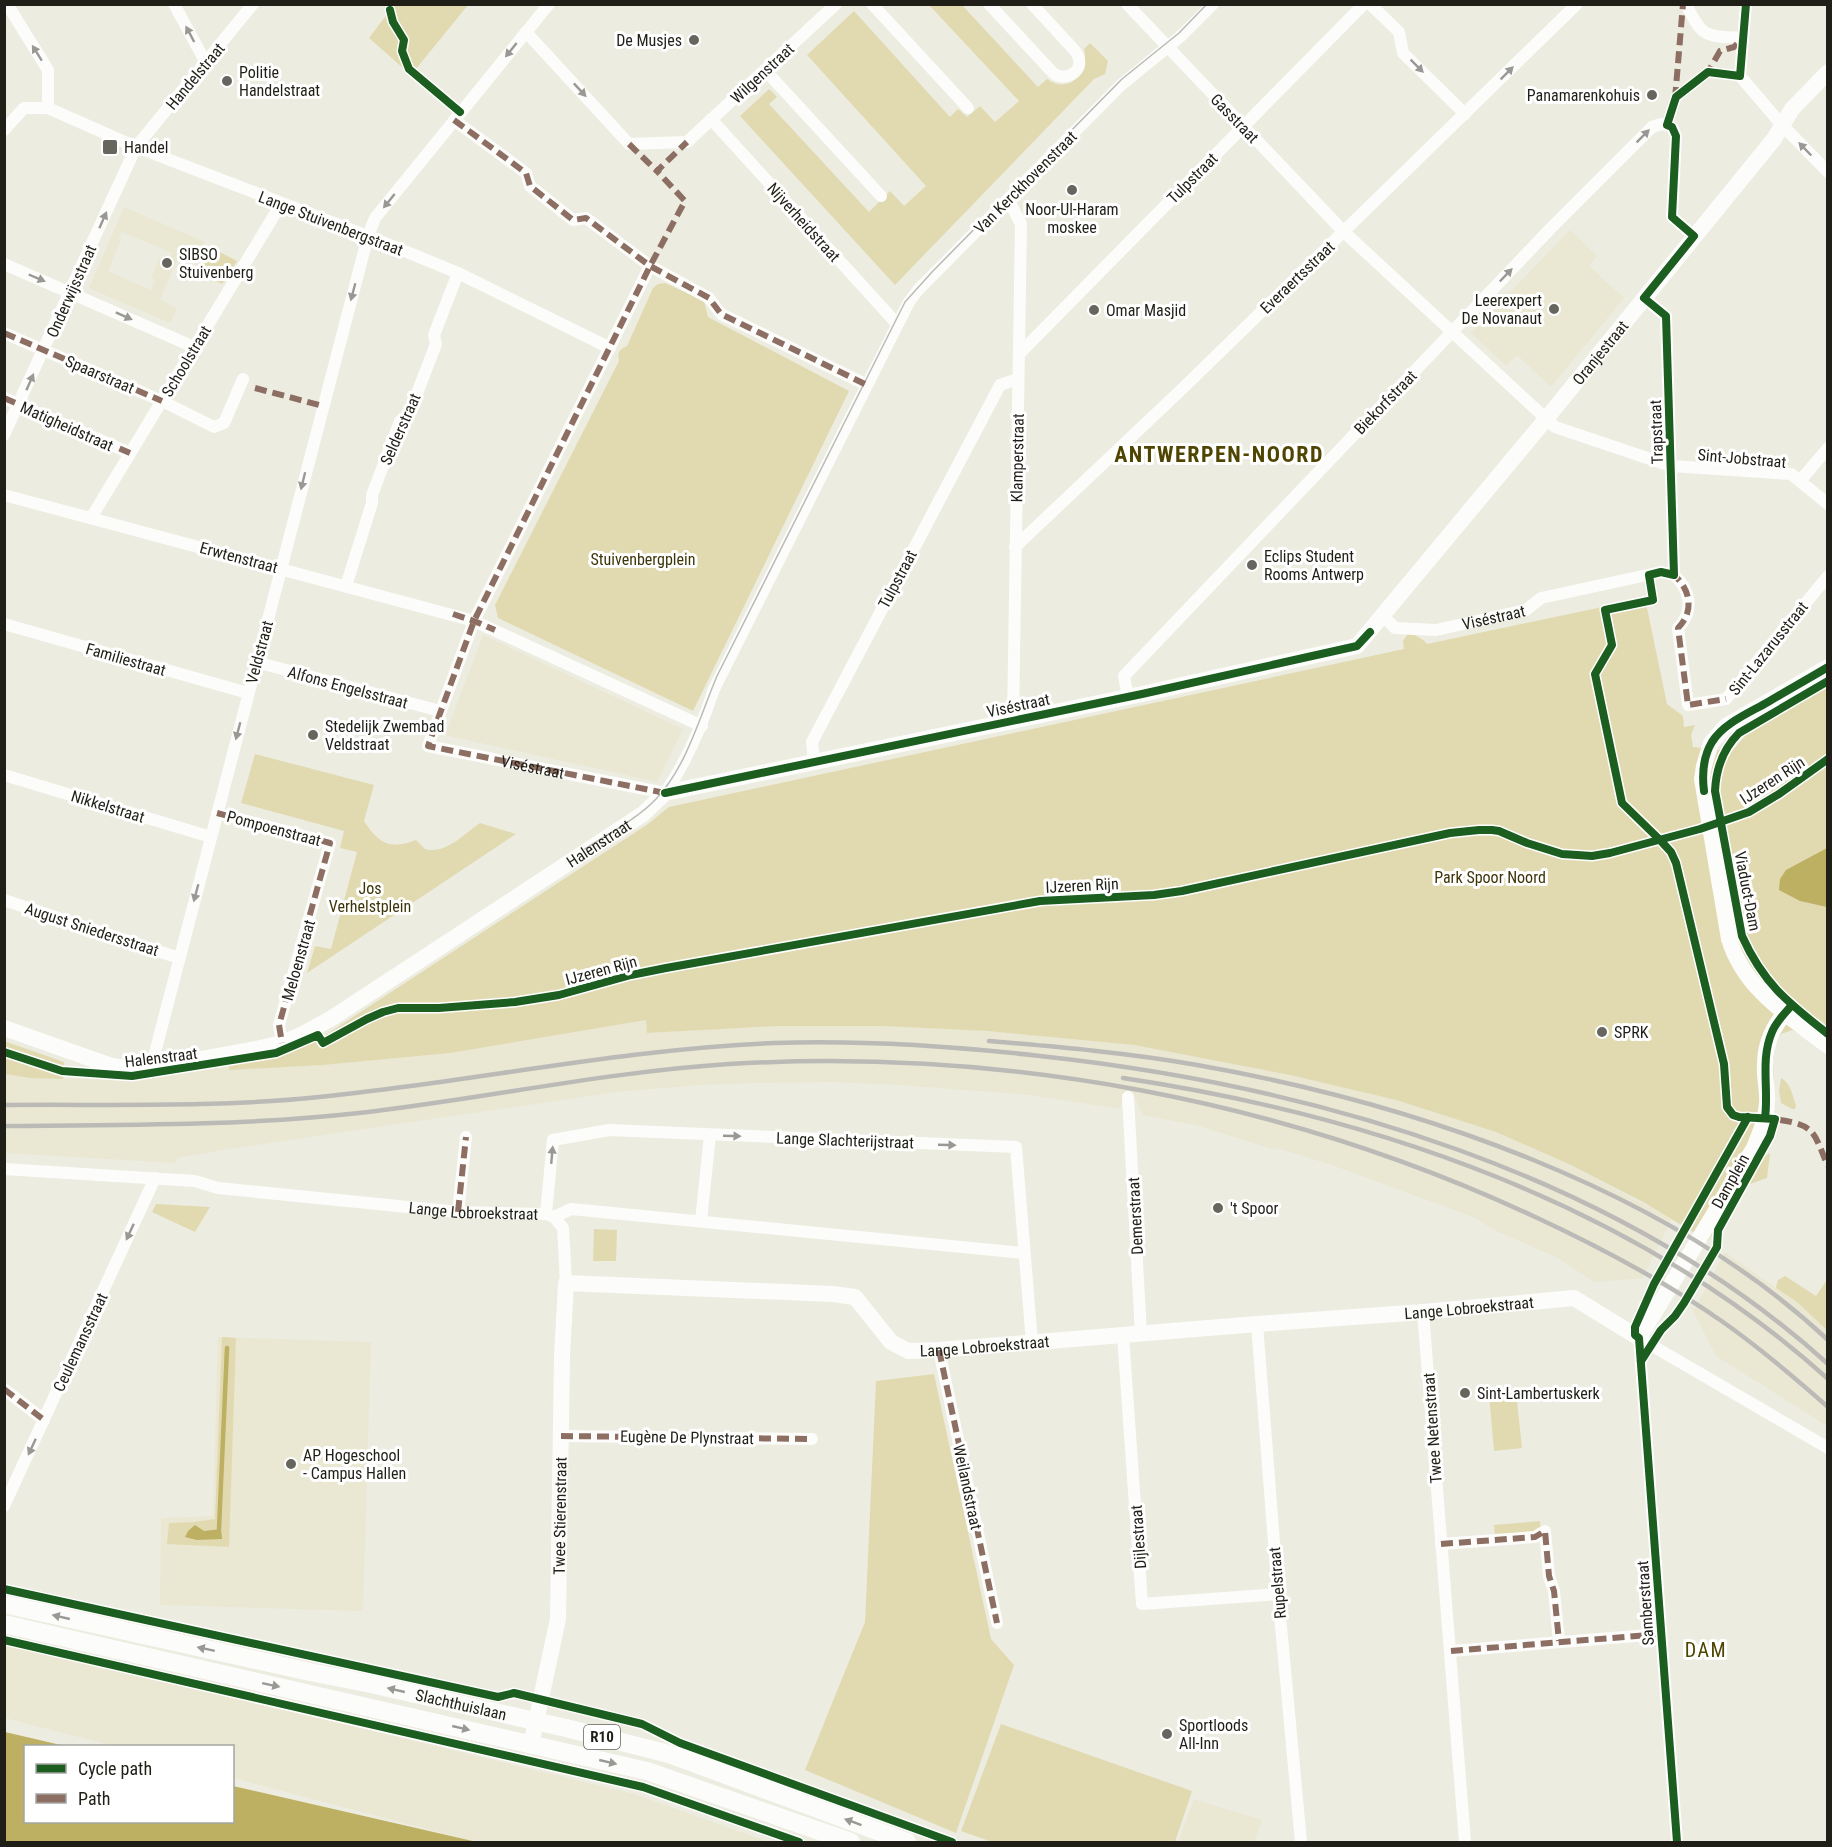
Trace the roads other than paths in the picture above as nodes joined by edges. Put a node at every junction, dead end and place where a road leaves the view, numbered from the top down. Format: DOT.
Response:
graph roads {
  1 [pos="7,4"];
  2 [pos="174,4"];
  3 [pos="254,4"];
  4 [pos="549,4"];
  5 [pos="836,4"];
  6 [pos="872,4"];
  7 [pos="989,4"];
  8 [pos="1032,4"];
  9 [pos="1127,4"];
  10 [pos="1213,4"];
  11 [pos="1364,4"];
  12 [pos="1370,4"];
  13 [pos="1576,4"];
  14 [pos="1686,4"];
  15 [pos="1746,4"];
  16 [pos="526,32"];
  17 [pos="1743,38"];
  18 [pos="1167,47"];
  19 [pos="206,63"];
  20 [pos="765,70"];
  21 [pos="1827,72"];
  22 [pos="48,108"];
  23 [pos="968,108"];
  24 [pos="1465,114"];
  25 [pos="711,119"];
  26 [pos="454,120"];
  27 [pos="1782,125"];
  28 [pos="1243,126"];
  29 [pos="4,130"];
  30 [pos="136,147"];
  31 [pos="1827,172"];
  32 [pos="881,196"];
  33 [pos="1008,199"];
  34 [pos="281,204"];
  35 [pos="1344,232"];
  36 [pos="368,236"];
  37 [pos="1694,236"];
  38 [pos="4,264"];
  39 [pos="650,266"];
  40 [pos="458,273"];
  41 [pos="70,292"];
  42 [pos="1644,298"];
  43 [pos="897,324"];
  44 [pos="4,333"];
  45 [pos="1451,333"];
  46 [pos="194,347"];
  47 [pos="610,348"];
  48 [pos="44,351"];
  49 [pos="1020,353"];
  50 [pos="243,379"];
  51 [pos="1018,379"];
  52 [pos="867,385"];
  53 [pos="4,398"];
  54 [pos="162,401"];
  55 [pos="20,405"];
  56 [pos="1546,419"];
  57 [pos="4,435"];
  58 [pos="1827,448"];
  59 [pos="130,453"];
  60 [pos="1671,466"];
  61 [pos="1800,481"];
  62 [pos="4,495"];
  63 [pos="1827,504"];
  64 [pos="91,518"];
  65 [pos="1015,547"];
  66 [pos="281,568"];
  67 [pos="1674,574"];
  68 [pos="1827,576"];
  69 [pos="346,586"];
  70 [pos="1383,616"];
  71 [pos="474,621"];
  72 [pos="4,624"];
  73 [pos="1370,632"];
  74 [pos="256,662"];
  75 [pos="1827,667"];
  76 [pos="248,693"];
  77 [pos="1128,696"];
  78 [pos="1698,703"];
  79 [pos="440,711"];
  80 [pos="1013,720"];
  81 [pos="702,726"];
  82 [pos="814,761"];
  83 [pos="4,775"];
  84 [pos="665,793"];
  85 [pos="217,813"];
  86 [pos="211,837"];
  87 [pos="330,843"];
  88 [pos="4,900"];
  89 [pos="179,958"];
  90 [pos="1785,1013"];
  91 [pos="4,1028"];
  92 [pos="282,1043"];
  93 [pos="1827,1046"];
  94 [pos="151,1068"];
  95 [pos="1128,1097"];
  96 [pos="710,1135"];
  97 [pos="466,1137"];
  98 [pos="4,1169"];
  99 [pos="155,1178"];
  100 [pos="458,1212"];
  101 [pos="550,1215"];
  102 [pos="701,1221"];
  103 [pos="1024,1253"];
  104 [pos="566,1283"];
  105 [pos="1423,1312"];
  106 [pos="1257,1324"];
  107 [pos="1141,1334"];
  108 [pos="1123,1336"];
  109 [pos="1639,1338"];
  110 [pos="1032,1343"];
  111 [pos="939,1350"];
  112 [pos="4,1389"];
  113 [pos="44,1420"];
  114 [pos="561,1436"];
  115 [pos="812,1439"];
  116 [pos="1827,1448"];
  117 [pos="4,1506"];
  118 [pos="1441,1544"];
  119 [pos="1278,1594"];
  120 [pos="4,1604"];
  121 [pos="997,1623"];
  122 [pos="4,1624"];
  123 [pos="1661,1634"];
  124 [pos="1559,1641"];
  125 [pos="1451,1651"];
  126 [pos="536,1721"];
  127 [pos="531,1745"];
  128 [pos="851,1842"];
  129 [pos="908,1842"];
  130 [pos="1302,1842"];
  131 [pos="1465,1842"];
  132 [pos="1677,1842"];
  22 -- 1 [label="street, one-way"];
  19 -- 2 [label="street, one-way"];
  3 -- 19 [label="street, Handelstraat"];
  4 -- 16 [label="street, Veldstraat"];
  5 -- 20 [label="street, Wilgenstraat"];
  6 -- 23 [label="street"];
  7 -- 8 [label="street"];
  9 -- 18 [label="street, Gasstraat"];
  10 -- 18 [label="street, Van Kerckhovenstraat"];
  11 -- 28 [label="street, Tulpstraat"];
  12 -- 24 [label="street, one-way"];
  24 -- 13 [label="street, Everaertsstraat, one-way"];
  14 -- 17 [label="street"];
  15 -- 17 [label="street"];
  16 -- 25 [label="street, Wilgenstraat, one-way"];
  16 -- 26 [label="street, Veldstraat, one-way"];
  17 -- 27 [label="street"];
  18 -- 28 [label="street, Gasstraat"];
  18 -- 33 [label="street, Van Kerckhovenstraat"];
  19 -- 30 [label="street, Handelstraat"];
  20 -- 25 [label="street, Wilgenstraat"];
  20 -- 32 [label="street"];
  21 -- 27 [label="street, Oranjestraat"];
  22 -- 29 [label="street"];
  22 -- 30 [label="street, Lange Stuivenbergstraat"];
  24 -- 35 [label="street, Everaertsstraat"];
  25 -- 43 [label="street, Nijverheidstraat"];
  26 -- 36 [label="street, Veldstraat, one-way"];
  26 -- 39 [label="street"];
  31 -- 27 [label="street, one-way"];
  27 -- 37 [label="street, Oranjestraat"];
  28 -- 35 [label="street, Gasstraat"];
  28 -- 49 [label="street, Tulpstraat"];
  30 -- 34 [label="street, Lange Stuivenbergstraat"];
  41 -- 30 [label="street, Onderwijsstraat, one-way"];
  33 -- 43 [label="street, Van Kerckhovenstraat"];
  33 -- 49 [label="street, Klamperstraat"];
  34 -- 36 [label="street, Lange Stuivenbergstraat"];
  34 -- 46 [label="street, Schoolstraat"];
  35 -- 45 [label="street, Sint-Jobstraat"];
  35 -- 65 [label="street, Everaertsstraat"];
  36 -- 40 [label="street, Lange Stuivenbergstraat"];
  36 -- 66 [label="street, Veldstraat, one-way"];
  37 -- 42 [label="street, Oranjestraat"];
  45 -- 37 [label="street, Biekorfstraat, one-way"];
  38 -- 41 [label="street, one-way"];
  39 -- 47 [label="street"];
  39 -- 52 [label="street"];
  40 -- 47 [label="street, Lange Stuivenbergstraat"];
  40 -- 69 [label="street, Selderstraat"];
  41 -- 46 [label="street, one-way"];
  41 -- 48 [label="street, Onderwijsstraat"];
  42 -- 56 [label="street, Oranjestraat"];
  42 -- 60 [label="street, Trapstraat"];
  43 -- 52 [label="street, Van Kerckhovenstraat"];
  44 -- 48 [label="street, Spaarstraat"];
  45 -- 56 [label="street, Sint-Jobstraat"];
  45 -- 77 [label="street, Biekorfstraat"];
  46 -- 54 [label="street, Schoolstraat"];
  47 -- 71 [label="street"];
  48 -- 54 [label="street, Spaarstraat"];
  55 -- 48 [label="street, Onderwijsstraat, one-way"];
  49 -- 51 [label="street, Klamperstraat"];
  50 -- 54 [label="street, Spaarstraat"];
  51 -- 65 [label="street, Klamperstraat"];
  51 -- 82 [label="street, Tulpstraat"];
  52 -- 81 [label="street"];
  53 -- 55 [label="street, Matigheidstraat"];
  54 -- 59 [label="street, Schoolstraat"];
  55 -- 57 [label="street, Onderwijsstraat"];
  55 -- 59 [label="street, Matigheidstraat"];
  56 -- 60 [label="street, Sint-Jobstraat"];
  56 -- 70 [label="street, Oranjestraat"];
  58 -- 61 [label="street"];
  59 -- 64 [label="street, Schoolstraat"];
  60 -- 61 [label="street, Sint-Jobstraat"];
  60 -- 67 [label="street, Trapstraat"];
  61 -- 63 [label="street, Sint-Jobstraat"];
  62 -- 64 [label="street, Erwtenstraat"];
  64 -- 66 [label="street, Erwtenstraat"];
  65 -- 80 [label="street, Klamperstraat"];
  66 -- 69 [label="street, Erwtenstraat"];
  66 -- 74 [label="street, Veldstraat"];
  67 -- 70 [label="street, Viséstraat"];
  67 -- 78 [label="street, Trapstraat"];
  68 -- 78 [label="street, Sint-Lazarusstraat"];
  69 -- 71 [label="street, Erwtenstraat"];
  70 -- 73 [label="street, Oranjestraat"];
  71 -- 79 [label="street"];
  71 -- 81 [label="street"];
  72 -- 76 [label="street, Familiestraat"];
  73 -- 77 [label="street, Viséstraat"];
  74 -- 76 [label="street, Veldstraat"];
  74 -- 79 [label="street, Alfons Engelsstraat"];
  75 -- 90 [label="street, Viaduct-Dam"];
  76 -- 85 [label="street, Veldstraat, one-way"];
  77 -- 80 [label="street, Viséstraat"];
  79 -- 84 [label="street, Viséstraat"];
  80 -- 82 [label="street, Viséstraat"];
  81 -- 84 [label="street"];
  82 -- 84 [label="street, Viséstraat"];
  83 -- 86 [label="street, Nikkelstraat"];
  84 -- 92 [label="street, Halenstraat"];
  85 -- 86 [label="street, Veldstraat"];
  85 -- 87 [label="street, Pompoenstraat"];
  86 -- 89 [label="street, Veldstraat, one-way"];
  87 -- 92 [label="street, Meloenstraat"];
  88 -- 89 [label="street, August Sniedersstraat"];
  89 -- 94 [label="street, Veldstraat"];
  90 -- 93 [label="street, Viaduct-Dam"];
  90 -- 109 [label="street, Damplein"];
  91 -- 94 [label="street, Halenstraat"];
  92 -- 94 [label="street, Halenstraat"];
  95 -- 107 [label="street, Demerstraat"];
  101 -- 96 [label="street, Lange Slachterijstraat, one-way"];
  96 -- 102 [label="street"];
  96 -- 103 [label="street, Lange Slachterijstraat, one-way"];
  97 -- 100 [label="street"];
  98 -- 99 [label="street, Lange Lobroekstraat"];
  99 -- 100 [label="street, Lange Lobroekstraat"];
  99 -- 113 [label="street, Ceulemansstraat, one-way"];
  100 -- 101 [label="street, Lange Lobroekstraat"];
  101 -- 102 [label="street"];
  101 -- 104 [label="street, Lange Lobroekstraat"];
  102 -- 103 [label="street"];
  103 -- 110 [label="street, Lange Slachterijstraat"];
  104 -- 111 [label="street, Lange Lobroekstraat"];
  104 -- 114 [label="street, Twee Stierenstraat"];
  105 -- 106 [label="street, Lange Lobroekstraat"];
  105 -- 109 [label="street, Lange Lobroekstraat"];
  105 -- 118 [label="street, Twee Netenstraat"];
  106 -- 107 [label="street, Lange Lobroekstraat"];
  106 -- 119 [label="street, Rupelstraat"];
  107 -- 108 [label="street, Lange Lobroekstraat"];
  108 -- 110 [label="street, Lange Lobroekstraat"];
  108 -- 119 [label="street, Dijlestraat"];
  109 -- 116 [label="street, Lange Lobroekstraat"];
  109 -- 123 [label="street, Samberstraat"];
  110 -- 111 [label="street, Lange Lobroekstraat"];
  111 -- 121 [label="street, Weilandstraat"];
  112 -- 113 [label="street"];
  113 -- 117 [label="street, Ceulemansstraat, one-way"];
  114 -- 115 [label="street, Eugène De Plynstraat"];
  114 -- 126 [label="street, Twee Stierenstraat"];
  118 -- 124 [label="street"];
  118 -- 125 [label="street, Twee Netenstraat"];
  119 -- 130 [label="street, Rupelstraat"];
  126 -- 120 [label="main road, Slachthuislaan / R10, one-way"];
  122 -- 127 [label="main road, Slachthuislaan / R10, one-way"];
  123 -- 124 [label="street, Samberstraat"];
  123 -- 132 [label="street, Samberstraat"];
  124 -- 125 [label="street"];
  125 -- 131 [label="street, Twee Netenstraat"];
  126 -- 127 [label="street, Twee Stierenstraat"];
  129 -- 126 [label="main road, Slachthuislaan / R10, one-way"];
  127 -- 128 [label="main road, Slachthuislaan / R10, one-way"];
}
